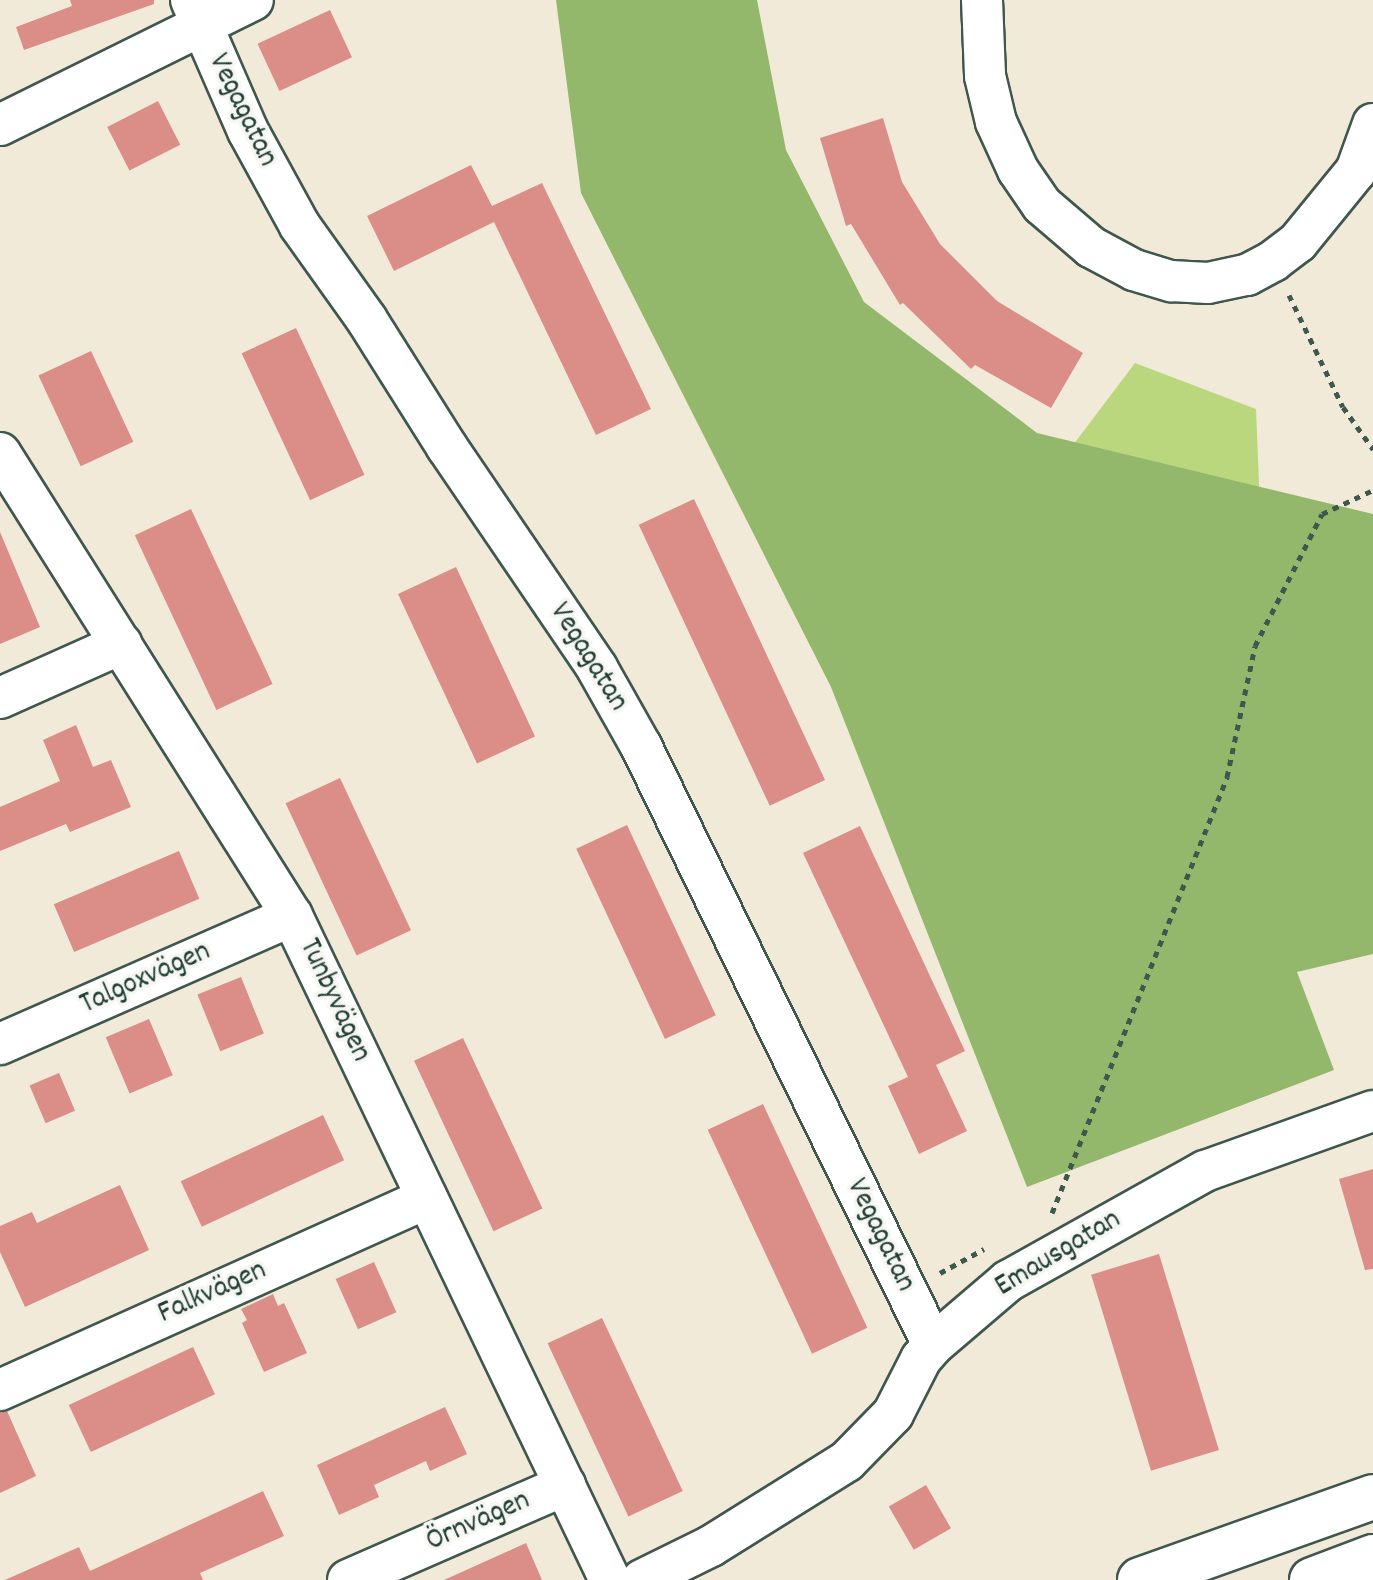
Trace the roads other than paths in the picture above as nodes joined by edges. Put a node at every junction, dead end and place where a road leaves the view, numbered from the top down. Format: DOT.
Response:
graph roads {
  1 [pos="253,0"];
  2 [pos="982,0"];
  3 [pos="196,13"];
  4 [pos="1373,124"];
  5 [pos="0,125"];
  6 [pos="0,453"];
  7 [pos="121,644"];
  8 [pos="0,698"];
  9 [pos="292,916"];
  10 [pos="0,1044"];
  11 [pos="1373,1111"];
  12 [pos="427,1198"];
  13 [pos="933,1345"];
  14 [pos="0,1390"];
  15 [pos="565,1485"];
  16 [pos="1373,1497"];
  17 [pos="1373,1557"];
  18 [pos="348,1580"];
  19 [pos="610,1580"];
  20 [pos="642,1580"];
  21 [pos="1140,1580"];
  22 [pos="1312,1580"];
  1 -- 3 [label="street"];
  2 -- 4 [label="street"];
  3 -- 5 [label="street"];
  3 -- 13 [label="street, Vegagatan"];
  6 -- 7 [label="street, Tunbyvägen"];
  7 -- 8 [label="street"];
  7 -- 9 [label="street, Tunbyvägen"];
  9 -- 10 [label="street, Talgoxvägen"];
  9 -- 12 [label="street, Tunbyvägen"];
  11 -- 13 [label="street, Emausgatan"];
  12 -- 14 [label="street, Falkvägen"];
  12 -- 15 [label="street, Tunbyvägen"];
  13 -- 20 [label="street, Emausgatan"];
  15 -- 18 [label="street, Örnvägen"];
  15 -- 19 [label="street, Tunbyvägen"];
  16 -- 21 [label="highway"];
  17 -- 22 [label="highway"];
}
